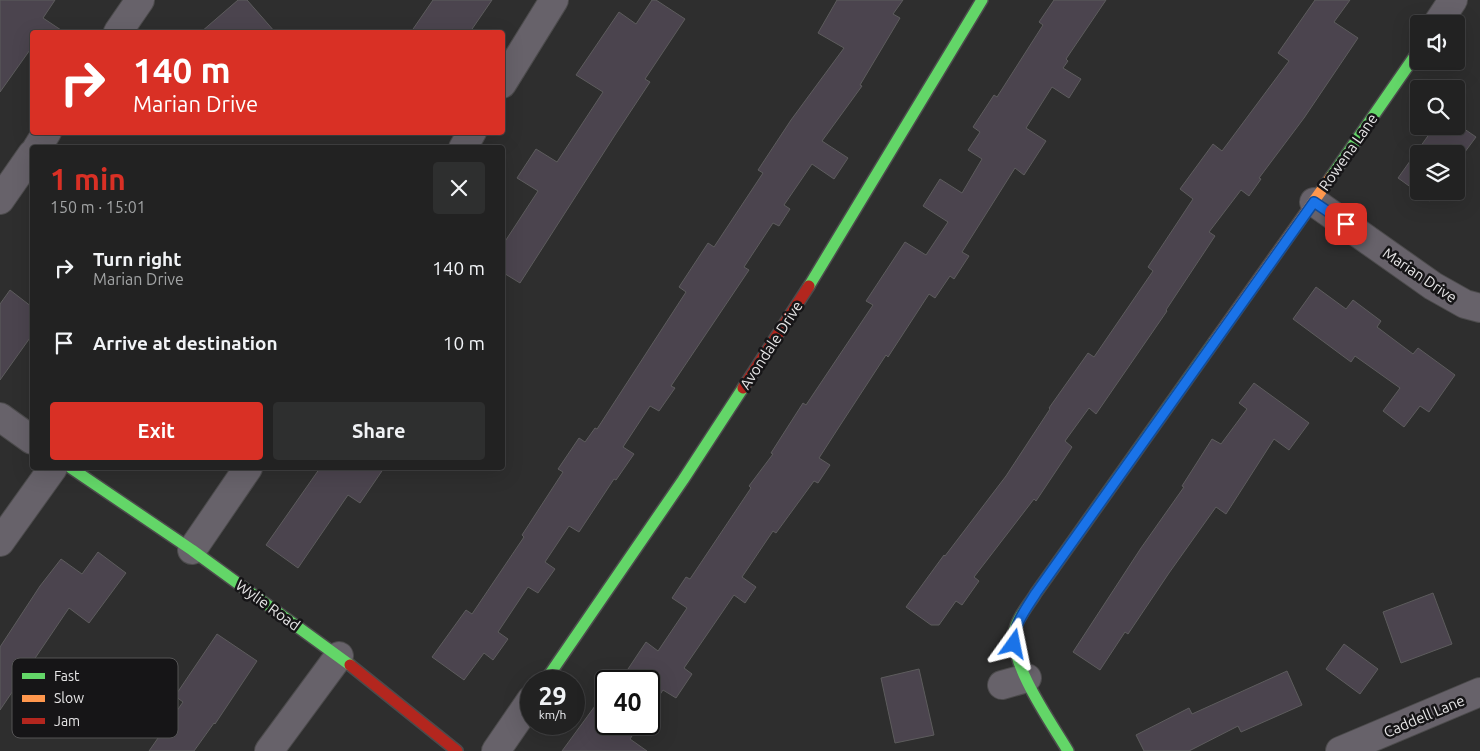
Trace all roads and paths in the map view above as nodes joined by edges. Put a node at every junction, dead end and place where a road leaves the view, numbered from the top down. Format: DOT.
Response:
graph roads {
  1 [pos="140,0"];
  2 [pos="554,0"];
  3 [pos="982,0"];
  4 [pos="1453,0"];
  5 [pos="1443,15"];
  6 [pos="119,30"];
  7 [pos="1410,63"];
  8 [pos="505,79"];
  9 [pos="30,157"];
  10 [pos="0,200"];
  11 [pos="1314,202"];
  12 [pos="1480,308"];
  13 [pos="0,418"];
  14 [pos="30,439"];
  15 [pos="52,470"];
  16 [pos="74,470"];
  17 [pos="247,470"];
  18 [pos="0,542"];
  19 [pos="192,550"];
  20 [pos="339,656"];
  21 [pos="552,670"];
  22 [pos="1480,692"];
  23 [pos="520,716"];
  24 [pos="269,751"];
  25 [pos="458,751"];
  26 [pos="496,751"];
  27 [pos="1068,751"];
  28 [pos="1340,751"];
  1 -- 6 [label="street"];
  2 -- 8 [label="street"];
  3 -- 21 [label="street, Avondale Drive"];
  4 -- 5 [label="street"];
  7 -- 11 [label="street, Rowena Lane"];
  9 -- 10 [label="street"];
  11 -- 12 [label="street, Marian Drive"];
  11 -- 27 [label="street, Rowena Lane"];
  13 -- 14 [label="street"];
  15 -- 18 [label="street"];
  16 -- 19 [label="street, Wylie Road"];
  17 -- 19 [label="street"];
  19 -- 20 [label="street, Wylie Road"];
  20 -- 24 [label="street"];
  20 -- 25 [label="street, Wylie Road"];
  22 -- 28 [label="street, Caddell Lane"];
  23 -- 26 [label="street"];
}
